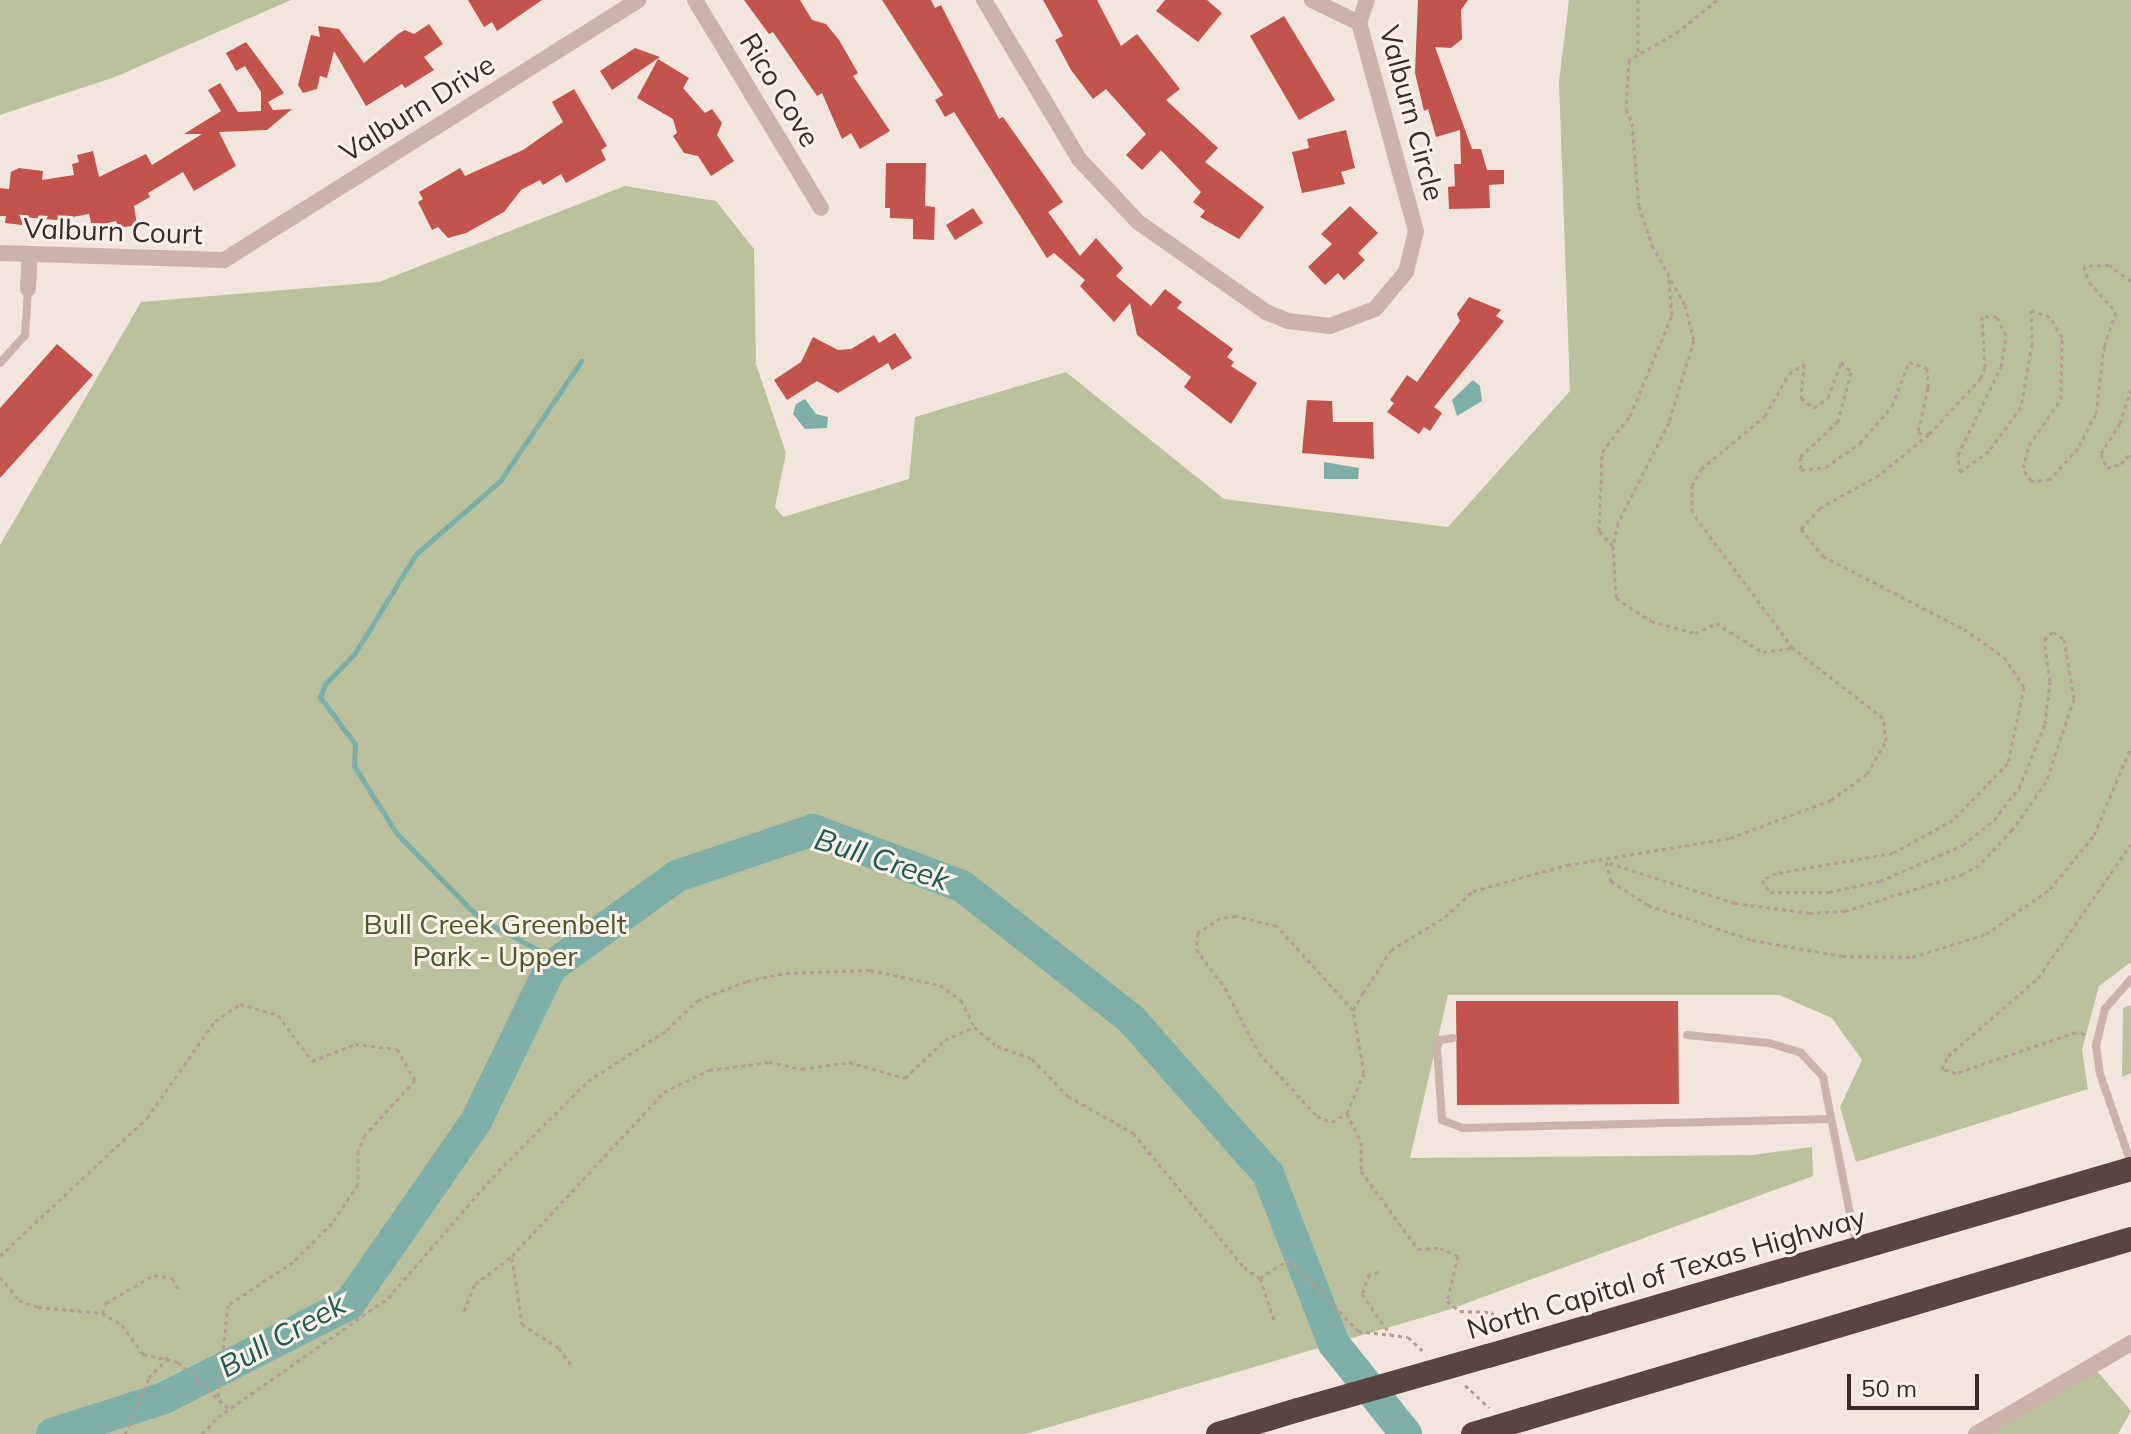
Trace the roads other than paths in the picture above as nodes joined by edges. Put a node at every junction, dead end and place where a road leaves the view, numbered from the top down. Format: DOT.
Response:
graph roads {
  1 [pos="638,0"];
  2 [pos="695,0"];
  3 [pos="984,0"];
  4 [pos="1312,0"];
  5 [pos="1367,0"];
  6 [pos="1359,23"];
  7 [pos="821,208"];
  8 [pos="0,253"];
  9 [pos="30,255"];
  10 [pos="224,260"];
  11 [pos="28,289"];
  12 [pos="0,363"];
  13 [pos="2131,979"];
  14 [pos="1687,1035"];
  15 [pos="1453,1038"];
  16 [pos="1829,1119"];
  17 [pos="2131,1163"];
  18 [pos="2131,1169"];
  19 [pos="2131,1239"];
  20 [pos="1857,1249"];
  21 [pos="2131,1343"];
  22 [pos="1218,1434"];
  23 [pos="1473,1434"];
  24 [pos="1976,1434"];
  1 -- 10 [label="street, Valburn Drive"];
  2 -- 7 [label="street, Rico Cove"];
  3 -- 6 [label="street, Valburn Circle"];
  4 -- 6 [label="street"];
  5 -- 6 [label="street, Valburn Circle"];
  8 -- 9 [label="street, Valburn Court"];
  9 -- 10 [label="street, Valburn Court"];
  9 -- 11 [label="street"];
  11 -- 12 [label="lane"];
  13 -- 17 [label="lane"];
  14 -- 16 [label="lane"];
  15 -- 16 [label="lane"];
  16 -- 20 [label="lane"];
  18 -- 20 [label="highway, North Capital of Texas Highway"];
  19 -- 23 [label="highway, bridge"];
  20 -- 22 [label="highway, North Capital of Texas Highway, bridge"];
  21 -- 24 [label="street"];
}
